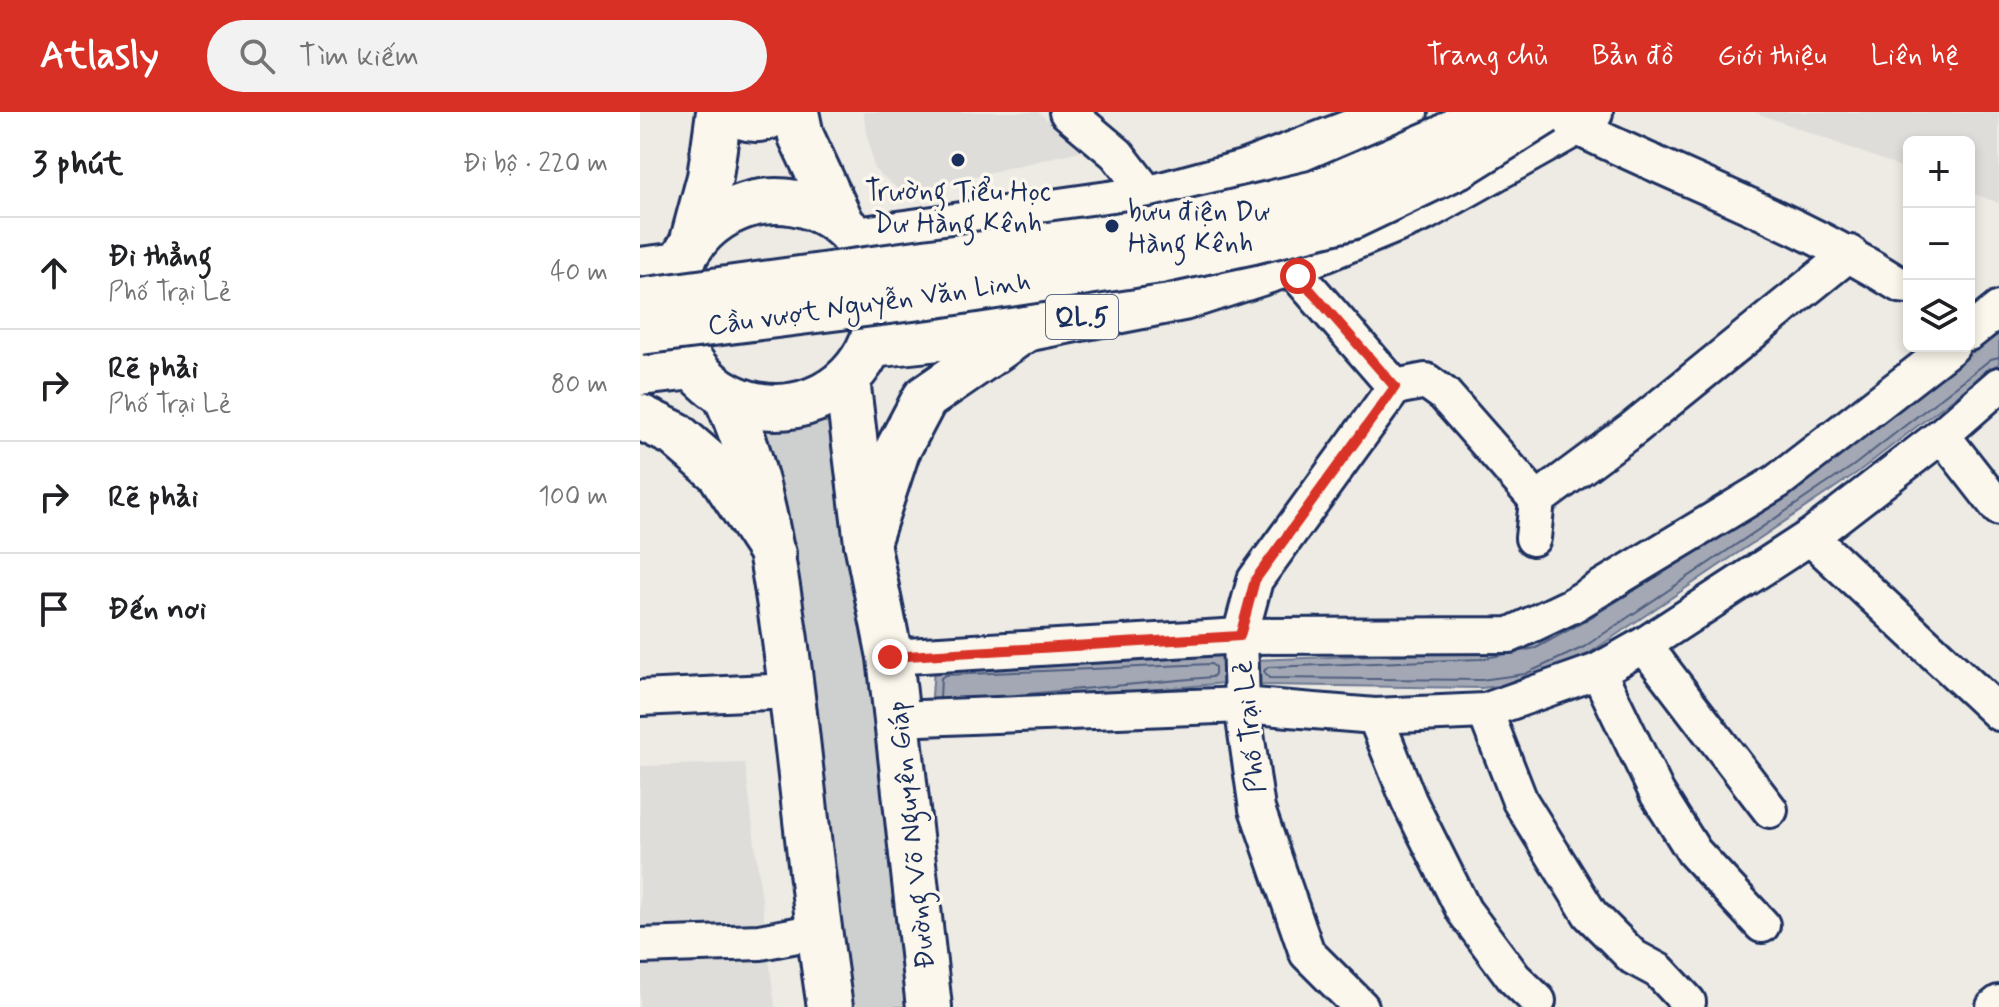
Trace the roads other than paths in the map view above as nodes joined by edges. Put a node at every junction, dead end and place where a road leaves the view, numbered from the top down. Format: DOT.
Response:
graph roads {
  1 [pos="719,112"];
  2 [pos="735,112"];
  3 [pos="776,112"];
  4 [pos="796,112"];
  5 [pos="1067,112"];
  6 [pos="1484,112"];
  7 [pos="1395,114"];
  8 [pos="1569,116"];
  9 [pos="1151,198"];
  10 [pos="1045,213"];
  11 [pos="850,232"];
  12 [pos="1850,253"];
  13 [pos="671,260"];
  14 [pos="1288,264"];
  15 [pos="1903,285"];
  16 [pos="1975,300"];
  17 [pos="640,301"];
  18 [pos="1999,306"];
  19 [pos="1068,320"];
  20 [pos="1975,328"];
  21 [pos="1025,329"];
  22 [pos="640,332"];
  23 [pos="1944,352"];
  24 [pos="859,362"];
  25 [pos="640,373"];
  26 [pos="710,380"];
  27 [pos="1999,385"];
  28 [pos="1395,387"];
  29 [pos="640,417"];
  30 [pos="1942,435"];
  31 [pos="1537,500"];
  32 [pos="1999,508"];
  33 [pos="1810,537"];
  34 [pos="1533,538"];
  35 [pos="867,543"];
  36 [pos="773,554"];
  37 [pos="1240,636"];
  38 [pos="1644,645"];
  39 [pos="890,657"];
  40 [pos="1598,671"];
  41 [pos="791,691"];
  42 [pos="640,698"];
  43 [pos="1242,705"];
  44 [pos="1485,711"];
  45 [pos="1999,713"];
  46 [pos="1375,716"];
  47 [pos="896,719"];
  48 [pos="1770,810"];
  49 [pos="1762,925"];
  50 [pos="818,931"];
  51 [pos="640,946"];
  52 [pos="1538,1001"];
  53 [pos="1688,1002"];
  54 [pos="1999,1003"];
  55 [pos="830,1007"];
  56 [pos="929,1007"];
  57 [pos="1361,1007"];
  58 [pos="1994,1007"];
  1 -- 13 [label="main road"];
  2 -- 3 [label="main road"];
  4 -- 11 [label="main road"];
  5 -- 9 [label="street"];
  6 -- 17 [label="main road, Cầu vượt Nguyễn Văn Linh, bridge"];
  7 -- 9 [label="main road"];
  8 -- 12 [label="street"];
  8 -- 14 [label="main road, QL.5"];
  8 -- 22 [label="main road, Cầu vượt Nguyễn Văn Linh / QL.5, bridge"];
  9 -- 10 [label="main road"];
  10 -- 11 [label="main road"];
  10 -- 19 [label="main road"];
  11 -- 13 [label="main road"];
  11 -- 24 [label="main road"];
  12 -- 15 [label="street"];
  12 -- 31 [label="street"];
  13 -- 26 [label="main road"];
  14 -- 19 [label="main road, QL.5"];
  14 -- 28 [label="street"];
  16 -- 18 [label="street"];
  18 -- 20 [label="street"];
  19 -- 21 [label="main road, QL.5"];
  21 -- 24 [label="main road, QL.5"];
  21 -- 35 [label="main road"];
  23 -- 37 [label="street"];
  24 -- 26 [label="main road"];
  24 -- 35 [label="main road, Đường Võ Nguyên Giáp"];
  25 -- 26 [label="main road"];
  26 -- 36 [label="main road"];
  27 -- 30 [label="street"];
  28 -- 31 [label="street"];
  28 -- 37 [label="street, Phố Trại Lẻ"];
  29 -- 36 [label="main road"];
  30 -- 32 [label="street"];
  30 -- 33 [label="street"];
  31 -- 34 [label="street"];
  33 -- 38 [label="street"];
  33 -- 45 [label="street"];
  35 -- 39 [label="main road, Đường Võ Nguyên Giáp"];
  36 -- 41 [label="main road"];
  37 -- 39 [label="street"];
  37 -- 43 [label="street, Phố Trại Lẻ"];
  38 -- 40 [label="street"];
  38 -- 48 [label="street"];
  39 -- 47 [label="main road, Đường Võ Nguyên Giáp"];
  40 -- 44 [label="street"];
  40 -- 49 [label="street"];
  41 -- 42 [label="street"];
  41 -- 50 [label="main road"];
  43 -- 46 [label="street"];
  43 -- 47 [label="street"];
  43 -- 57 [label="street, Phố Trại Lẻ"];
  44 -- 46 [label="street"];
  44 -- 53 [label="street"];
  46 -- 52 [label="street"];
  47 -- 56 [label="main road, Đường Võ Nguyên Giáp"];
  50 -- 51 [label="street"];
  50 -- 55 [label="main road"];
  54 -- 58 [label="street"];
}
